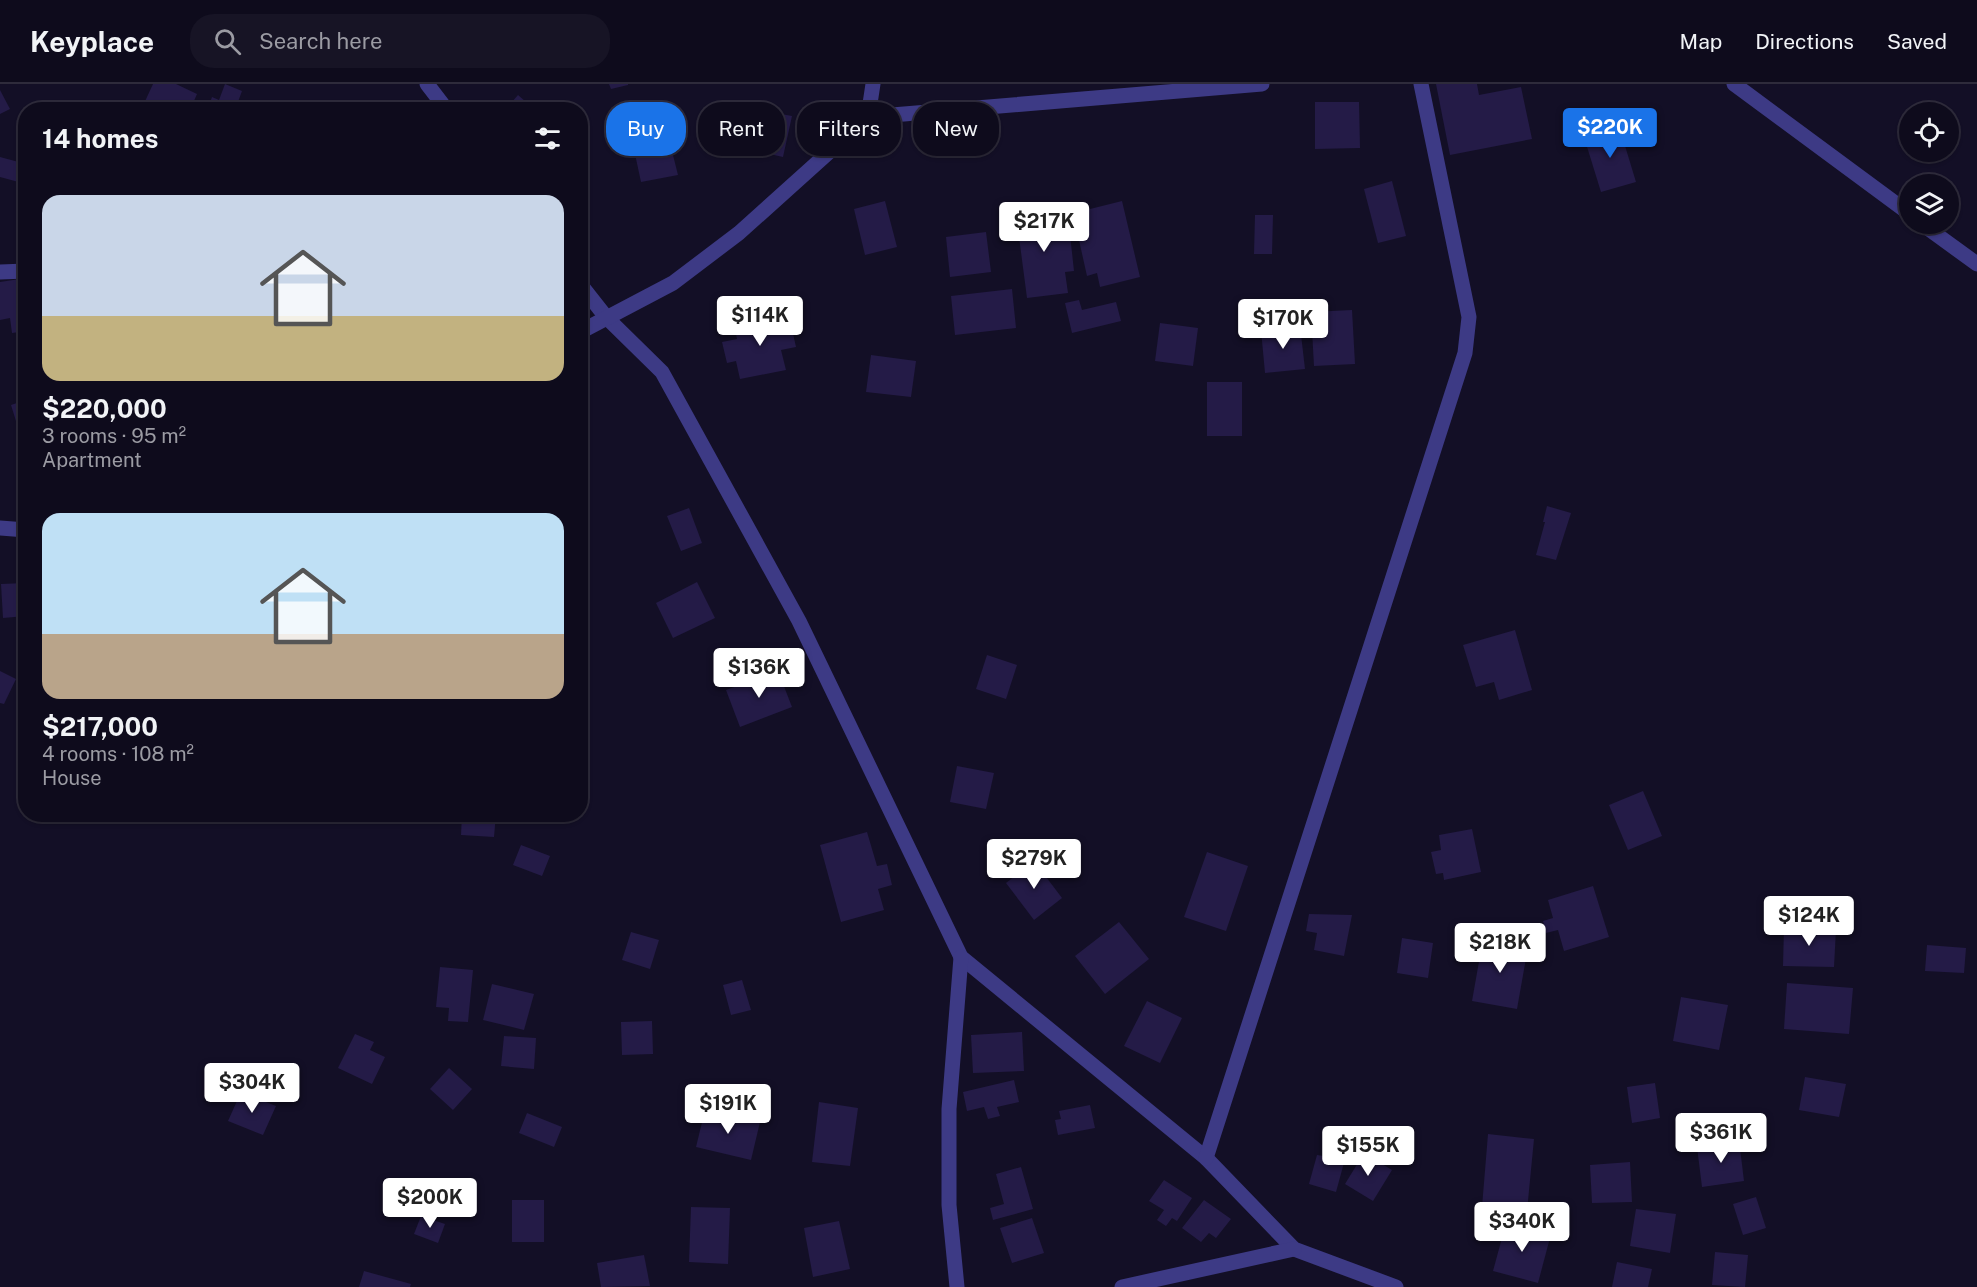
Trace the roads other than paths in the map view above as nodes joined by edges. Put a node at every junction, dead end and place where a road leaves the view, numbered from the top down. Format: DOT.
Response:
graph roads {
  1 [pos="427,84"];
  2 [pos="873,84"];
  3 [pos="1262,84"];
  4 [pos="1421,84"];
  5 [pos="1734,84"];
  6 [pos="441,102"];
  7 [pos="870,102"];
  8 [pos="901,114"];
  9 [pos="825,156"];
  10 [pos="1899,206"];
  11 [pos="1936,234"];
  12 [pos="1977,264"];
  13 [pos="18,271"];
  14 [pos="0,272"];
  15 [pos="588,294"];
  16 [pos="606,317"];
  17 [pos="588,327"];
  18 [pos="0,528"];
  19 [pos="18,529"];
  20 [pos="961,957"];
  21 [pos="1206,1158"];
  22 [pos="1294,1249"];
  23 [pos="957,1287"];
  24 [pos="1122,1287"];
  25 [pos="1396,1287"];
  1 -- 6 [label="street"];
  2 -- 7 [label="street"];
  3 -- 8 [label="street"];
  4 -- 21 [label="street"];
  5 -- 10 [label="street"];
  9 -- 16 [label="street"];
  11 -- 12 [label="street"];
  13 -- 14 [label="street"];
  15 -- 16 [label="street"];
  16 -- 17 [label="street"];
  16 -- 20 [label="street"];
  18 -- 19 [label="street"];
  20 -- 21 [label="street"];
  20 -- 23 [label="street"];
  21 -- 22 [label="street"];
  22 -- 24 [label="street"];
  22 -- 25 [label="street"];
}
